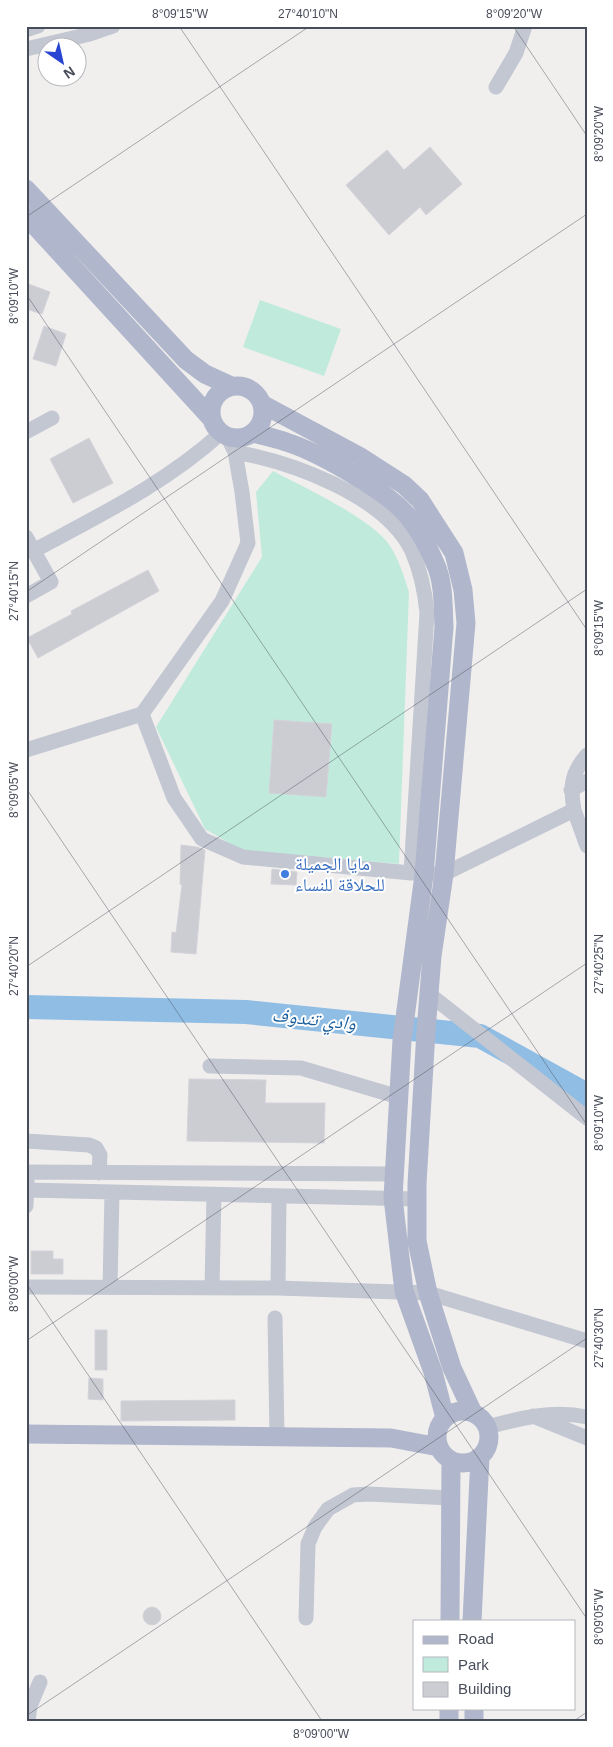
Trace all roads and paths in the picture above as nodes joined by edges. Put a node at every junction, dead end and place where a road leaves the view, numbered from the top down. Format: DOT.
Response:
graph roads {
  1 [pos="38,26"];
  2 [pos="113,26"];
  3 [pos="525,26"];
  4 [pos="26,30"];
  5 [pos="26,49"];
  6 [pos="496,87"];
  7 [pos="26,189"];
  8 [pos="26,216"];
  9 [pos="231,386"];
  10 [pos="262,404"];
  11 [pos="52,418"];
  12 [pos="26,432"];
  13 [pos="253,433"];
  14 [pos="223,435"];
  15 [pos="26,537"];
  16 [pos="35,550"];
  17 [pos="26,596"];
  18 [pos="142,714"];
  19 [pos="26,750"];
  20 [pos="587,755"];
  21 [pos="587,781"];
  22 [pos="571,790"];
  23 [pos="574,810"];
  24 [pos="587,846"];
  25 [pos="418,874"];
  26 [pos="444,874"];
  27 [pos="429,994"];
  28 [pos="210,1066"];
  29 [pos="399,1098"];
  30 [pos="587,1118"];
  31 [pos="26,1141"];
  32 [pos="27,1172"];
  33 [pos="99,1173"];
  34 [pos="394,1174"];
  35 [pos="27,1190"];
  36 [pos="112,1192"];
  37 [pos="214,1195"];
  38 [pos="279,1197"];
  39 [pos="394,1198"];
  40 [pos="416,1199"];
  41 [pos="26,1206"];
  42 [pos="26,1287"];
  43 [pos="110,1287"];
  44 [pos="212,1288"];
  45 [pos="278,1288"];
  46 [pos="404,1291"];
  47 [pos="428,1293"];
  48 [pos="275,1318"];
  49 [pos="587,1341"];
  50 [pos="473,1413"];
  51 [pos="533,1416"];
  52 [pos="587,1417"];
  53 [pos="442,1422"];
  54 [pos="487,1427"];
  55 [pos="26,1434"];
  56 [pos="277,1437"];
  57 [pos="391,1438"];
  58 [pos="587,1438"];
  59 [pos="445,1454"];
  60 [pos="480,1457"];
  61 [pos="451,1498"];
  62 [pos="306,1618"];
  63 [pos="450,1620"];
  64 [pos="472,1620"];
  65 [pos="40,1682"];
  66 [pos="28,1721"];
  1 -- 4 [label="street"];
  2 -- 5 [label="street"];
  3 -- 6 [label="street"];
  7 -- 9 [label="main road"];
  8 -- 14 [label="main road"];
  9 -- 10 [label="main road"];
  9 -- 14 [label="main road"];
  10 -- 13 [label="main road"];
  10 -- 26 [label="main road"];
  11 -- 12 [label="street"];
  13 -- 14 [label="main road"];
  13 -- 25 [label="main road"];
  14 -- 16 [label="street"];
  14 -- 18 [label="street"];
  14 -- 25 [label="street"];
  15 -- 16 [label="street"];
  16 -- 17 [label="street"];
  18 -- 19 [label="street"];
  18 -- 25 [label="street"];
  20 -- 22 [label="street"];
  21 -- 22 [label="street"];
  22 -- 23 [label="street"];
  23 -- 24 [label="street"];
  23 -- 26 [label="street"];
  25 -- 26 [label="street"];
  25 -- 29 [label="main road"];
  26 -- 27 [label="main road"];
  27 -- 30 [label="street"];
  27 -- 40 [label="main road"];
  28 -- 29 [label="street"];
  29 -- 34 [label="main road"];
  31 -- 33 [label="street"];
  32 -- 33 [label="street"];
  32 -- 35 [label="street"];
  33 -- 34 [label="street"];
  34 -- 39 [label="main road"];
  35 -- 36 [label="street"];
  35 -- 41 [label="street"];
  36 -- 37 [label="street"];
  36 -- 43 [label="street"];
  37 -- 38 [label="street"];
  37 -- 44 [label="street"];
  38 -- 39 [label="street"];
  38 -- 45 [label="street"];
  39 -- 40 [label="street"];
  39 -- 46 [label="main road"];
  40 -- 47 [label="main road"];
  42 -- 43 [label="street"];
  43 -- 44 [label="street"];
  44 -- 45 [label="street"];
  45 -- 46 [label="street"];
  46 -- 47 [label="street"];
  46 -- 53 [label="main road"];
  47 -- 49 [label="street"];
  47 -- 50 [label="main road"];
  48 -- 56 [label="street"];
  50 -- 53 [label="main road"];
  50 -- 54 [label="main road"];
  51 -- 52 [label="street"];
  51 -- 54 [label="street"];
  51 -- 58 [label="street"];
  53 -- 57 [label="main road"];
  53 -- 59 [label="main road"];
  54 -- 60 [label="main road"];
  55 -- 56 [label="main road"];
  56 -- 57 [label="main road"];
  57 -- 59 [label="main road"];
  59 -- 60 [label="main road"];
  59 -- 61 [label="main road"];
  60 -- 64 [label="main road"];
  61 -- 62 [label="street"];
  61 -- 63 [label="main road"];
  65 -- 66 [label="street"];
}
